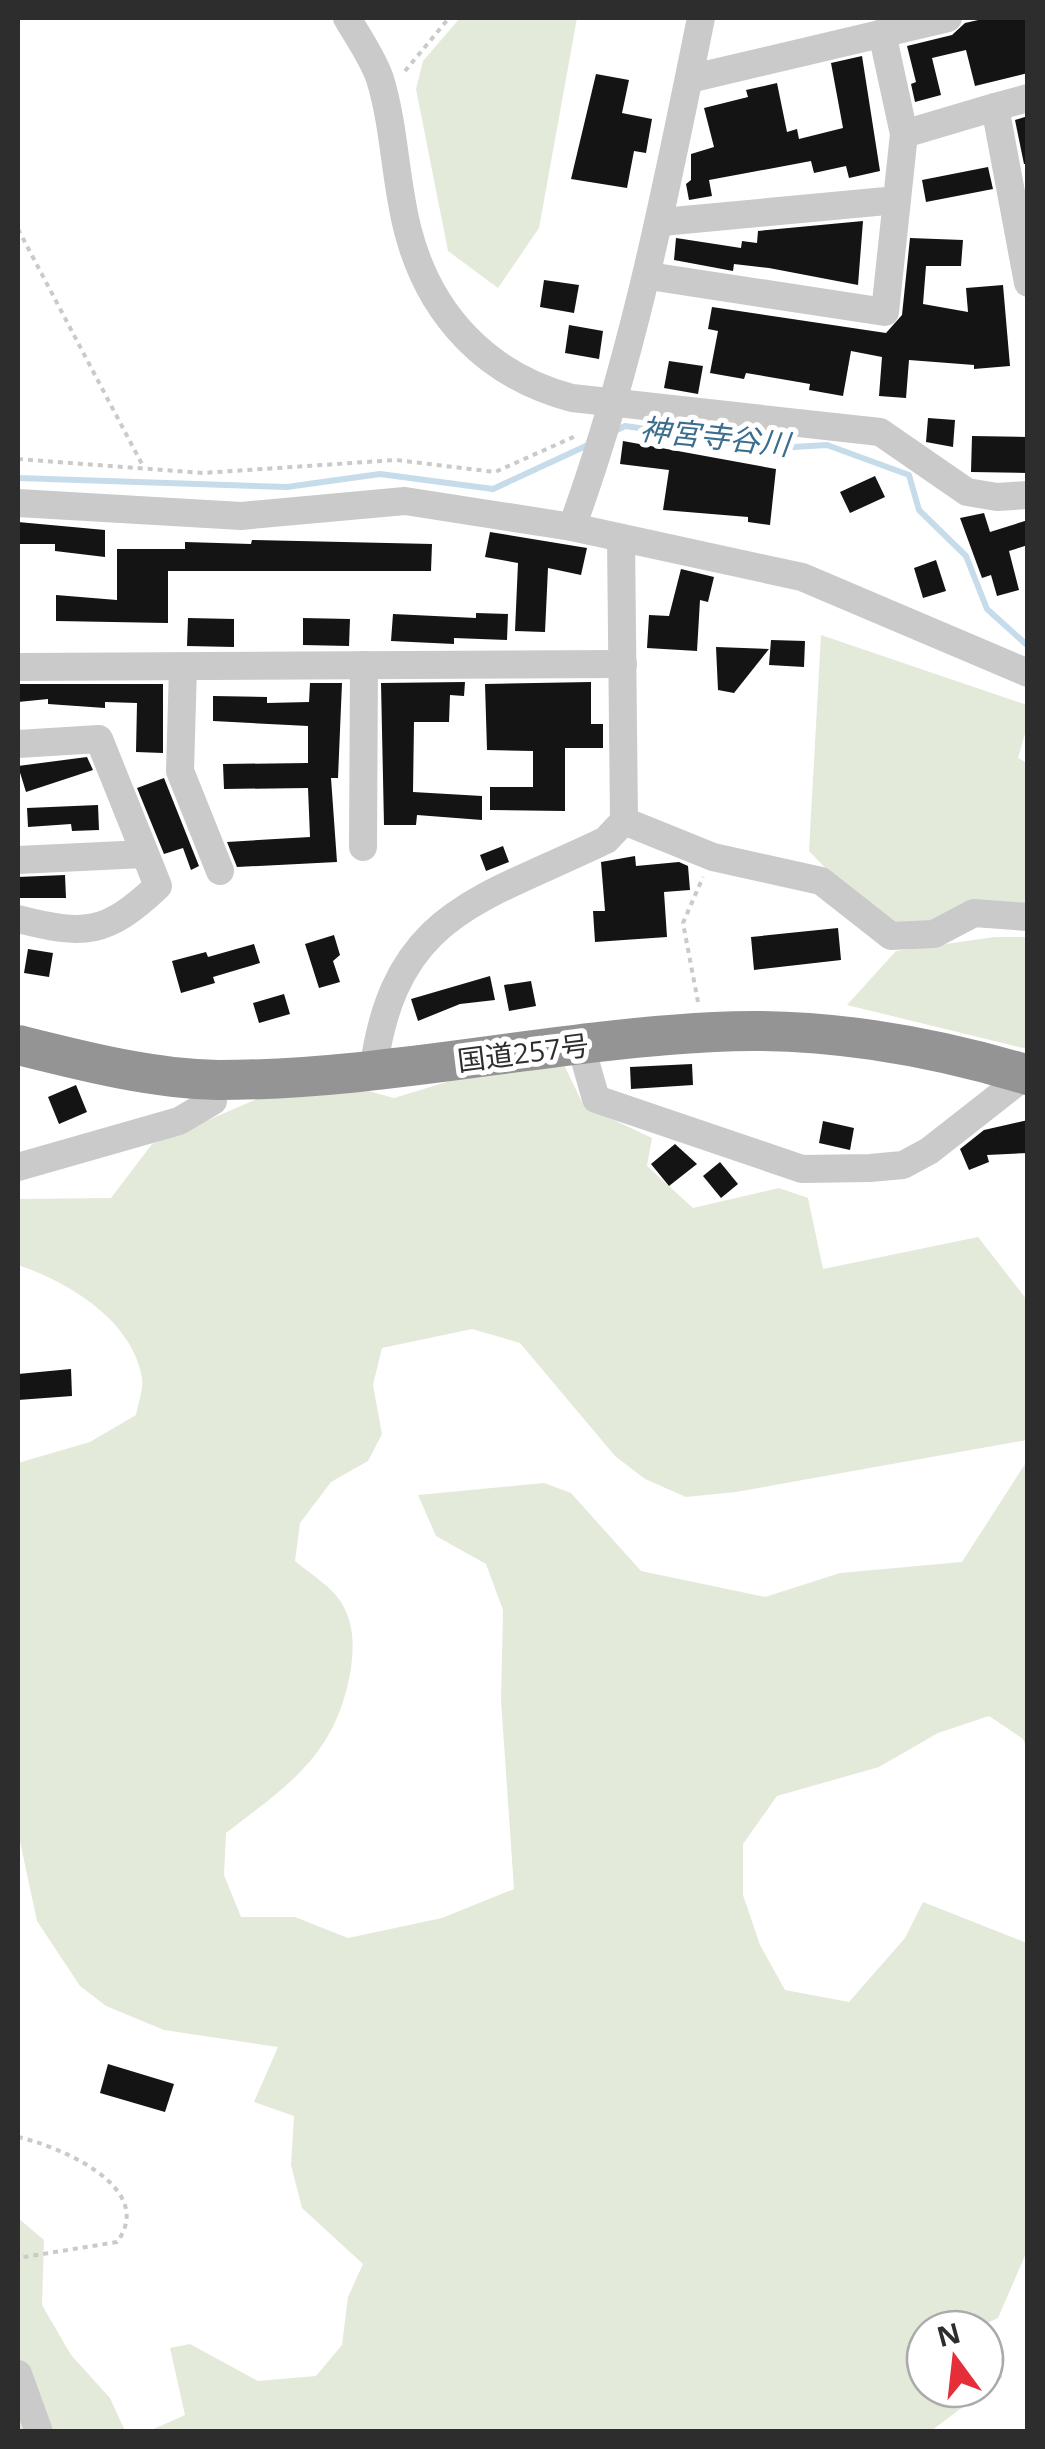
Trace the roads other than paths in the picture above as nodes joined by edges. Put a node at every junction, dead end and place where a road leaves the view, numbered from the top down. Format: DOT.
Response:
graph roads {
  1 [pos="347,18"];
  2 [pos="702,18"];
  3 [pos="948,18"];
  4 [pos="882,33"];
  5 [pos="689,79"];
  6 [pos="1028,98"];
  7 [pos="995,107"];
  8 [pos="904,134"];
  9 [pos="897,200"];
  10 [pos="662,222"];
  11 [pos="649,276"];
  12 [pos="1028,284"];
  13 [pos="612,410"];
  14 [pos="1028,495"];
  15 [pos="18,503"];
  16 [pos="572,527"];
  17 [pos="621,538"];
  18 [pos="622,664"];
  19 [pos="364,665"];
  20 [pos="18,667"];
  21 [pos="183,667"];
  22 [pos="1028,673"];
  23 [pos="18,744"];
  24 [pos="624,822"];
  25 [pos="363,847"];
  26 [pos="144,854"];
  27 [pos="18,860"];
  28 [pos="220,871"];
  29 [pos="1028,917"];
  30 [pos="18,919"];
  31 [pos="580,1044"];
  32 [pos="18,1045"];
  33 [pos="372,1072"];
  34 [pos="1027,1075"];
  35 [pos="215,1080"];
  36 [pos="18,1167"];
  37 [pos="18,2374"];
  38 [pos="39,2432"];
  1 -- 13 [label="street"];
  2 -- 5 [label="street"];
  3 -- 4 [label="street"];
  4 -- 5 [label="street"];
  4 -- 8 [label="street"];
  5 -- 10 [label="street"];
  6 -- 7 [label="street"];
  7 -- 8 [label="street"];
  7 -- 12 [label="street"];
  8 -- 9 [label="street"];
  9 -- 10 [label="street"];
  9 -- 11 [label="street"];
  10 -- 11 [label="street"];
  11 -- 13 [label="street"];
  13 -- 14 [label="street"];
  13 -- 16 [label="street"];
  15 -- 16 [label="street"];
  16 -- 17 [label="street"];
  17 -- 18 [label="street"];
  17 -- 22 [label="street"];
  18 -- 19 [label="street"];
  18 -- 24 [label="street"];
  19 -- 21 [label="street"];
  19 -- 25 [label="street"];
  20 -- 21 [label="street"];
  21 -- 28 [label="street"];
  23 -- 26 [label="street"];
  24 -- 29 [label="street"];
  24 -- 33 [label="street"];
  26 -- 27 [label="street"];
  26 -- 30 [label="street"];
  31 -- 33 [label="highway, 国道257号"];
  31 -- 34 [label="highway, 国道257号"];
  31 -- 34 [label="street"];
  32 -- 35 [label="highway, 国道257号"];
  33 -- 35 [label="highway, 国道257号"];
  35 -- 36 [label="street"];
  37 -- 38 [label="street"];
}
